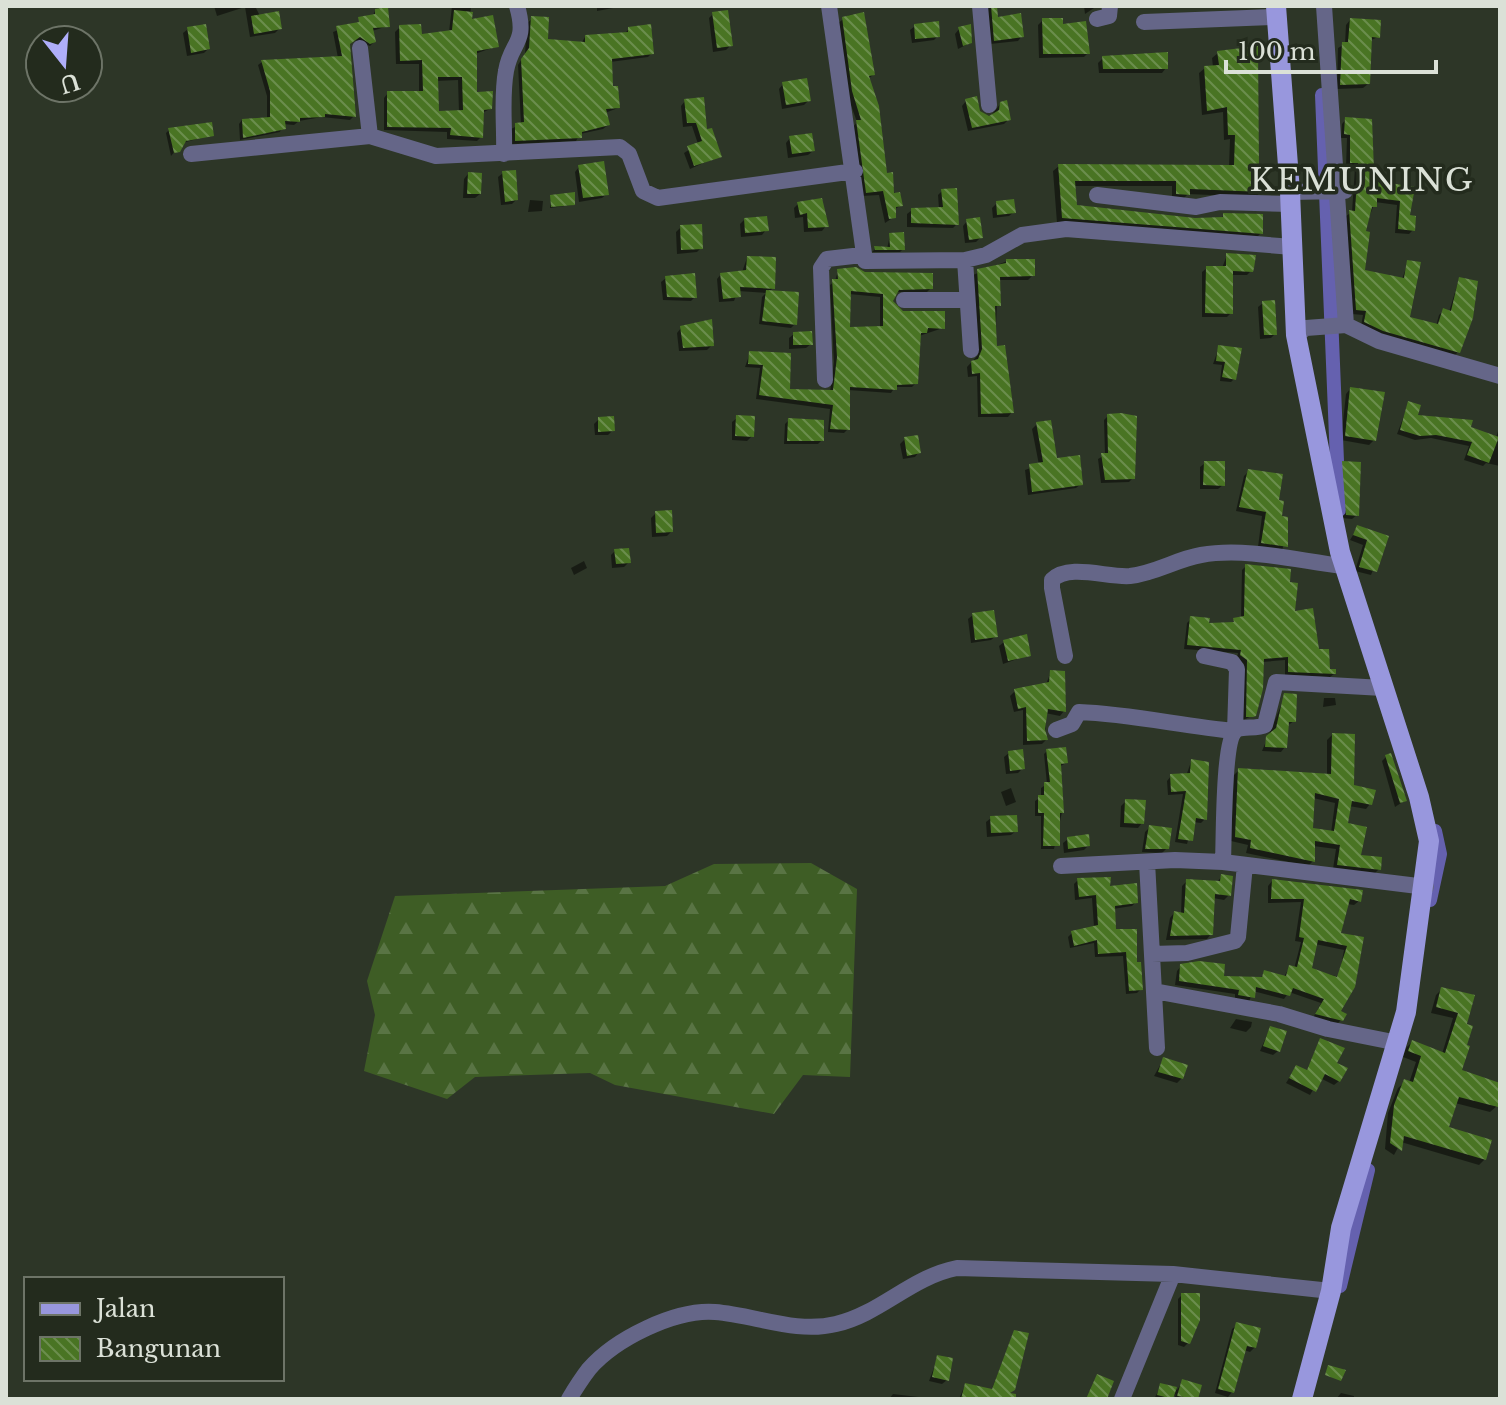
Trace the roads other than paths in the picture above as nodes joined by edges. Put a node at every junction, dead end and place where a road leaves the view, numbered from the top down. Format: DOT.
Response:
graph roads {
  1 [pos="517,6"];
  2 [pos="829,6"];
  3 [pos="980,6"];
  4 [pos="1110,6"];
  5 [pos="1324,6"];
  6 [pos="1276,12"];
  7 [pos="1097,19"];
  8 [pos="1144,22"];
  9 [pos="360,48"];
  10 [pos="989,105"];
  11 [pos="370,136"];
  12 [pos="191,154"];
  13 [pos="504,154"];
  14 [pos="855,171"];
  15 [pos="1332,190"];
  16 [pos="1097,195"];
  17 [pos="1291,198"];
  18 [pos="1293,247"];
  19 [pos="862,255"];
  20 [pos="965,260"];
  21 [pos="904,300"];
  22 [pos="967,300"];
  23 [pos="1346,325"];
  24 [pos="1307,330"];
  25 [pos="971,350"];
  26 [pos="1500,376"];
  27 [pos="825,380"];
  28 [pos="1344,566"];
  29 [pos="1065,656"];
  30 [pos="1204,656"];
  31 [pos="1383,688"];
  32 [pos="1056,730"];
  33 [pos="1235,731"];
  34 [pos="1147,862"];
  35 [pos="1223,862"];
  36 [pos="1245,865"];
  37 [pos="1061,866"];
  38 [pos="1426,887"];
  39 [pos="1152,954"];
  40 [pos="1154,991"];
  41 [pos="1398,1043"];
  42 [pos="1157,1048"];
  43 [pos="1173,1274"];
  44 [pos="1331,1291"];
  45 [pos="569,1399"];
  46 [pos="1122,1399"];
  47 [pos="1302,1399"];
  1 -- 13 [label="street"];
  2 -- 14 [label="street"];
  3 -- 10 [label="street"];
  4 -- 7 [label="street"];
  5 -- 15 [label="street"];
  6 -- 8 [label="street"];
  6 -- 17 [label="main road"];
  9 -- 11 [label="street"];
  11 -- 12 [label="street"];
  11 -- 13 [label="street"];
  13 -- 14 [label="street"];
  14 -- 19 [label="street"];
  15 -- 17 [label="street"];
  15 -- 23 [label="street"];
  16 -- 17 [label="street"];
  17 -- 18 [label="main road"];
  18 -- 20 [label="street"];
  18 -- 24 [label="main road"];
  19 -- 20 [label="street"];
  19 -- 27 [label="street"];
  20 -- 22 [label="street"];
  21 -- 22 [label="street"];
  22 -- 25 [label="street"];
  23 -- 24 [label="street"];
  23 -- 26 [label="street"];
  24 -- 28 [label="main road"];
  28 -- 29 [label="street"];
  28 -- 31 [label="main road"];
  30 -- 33 [label="street"];
  31 -- 33 [label="street"];
  31 -- 38 [label="main road"];
  32 -- 33 [label="street"];
  33 -- 35 [label="street"];
  34 -- 35 [label="street"];
  34 -- 37 [label="street"];
  34 -- 39 [label="street"];
  35 -- 36 [label="street"];
  36 -- 38 [label="street"];
  36 -- 39 [label="street"];
  38 -- 41 [label="main road"];
  39 -- 40 [label="street"];
  40 -- 41 [label="street"];
  40 -- 42 [label="street"];
  41 -- 44 [label="main road"];
  43 -- 44 [label="street"];
  43 -- 45 [label="street"];
  43 -- 46 [label="street"];
  44 -- 47 [label="main road"];
}
